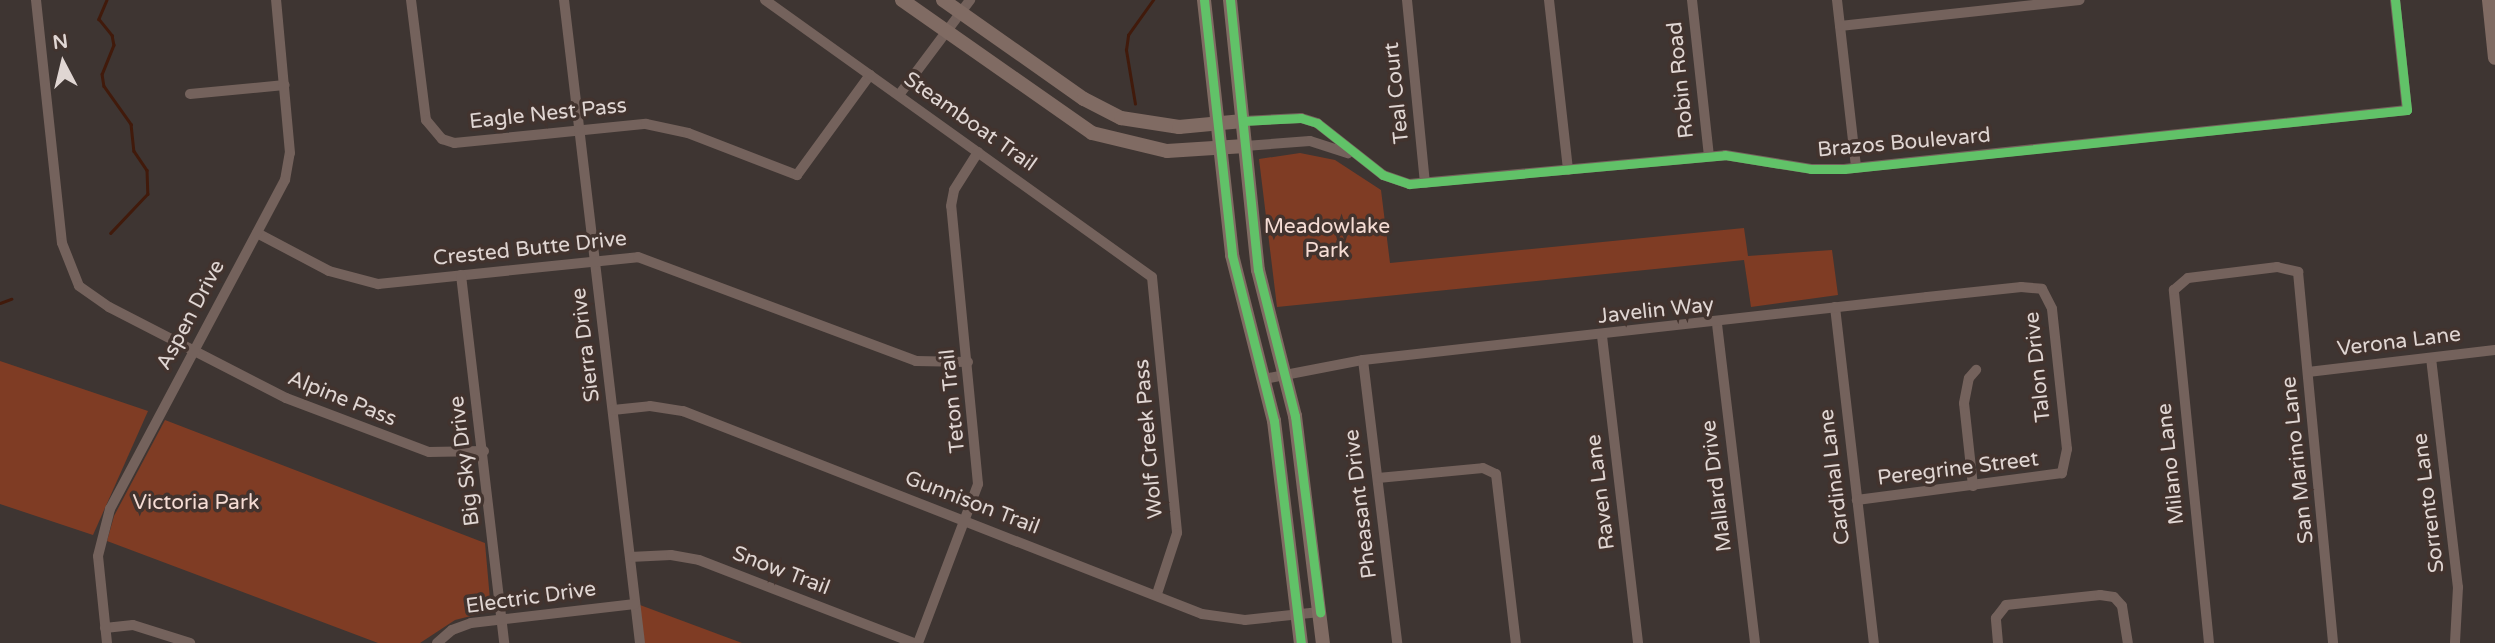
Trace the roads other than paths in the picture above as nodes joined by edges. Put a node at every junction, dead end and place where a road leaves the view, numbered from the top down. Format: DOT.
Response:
graph roads {
  1 [pos="36,0"];
  2 [pos="276,0"];
  3 [pos="411,0"];
  4 [pos="564,0"];
  5 [pos="765,0"];
  6 [pos="902,0"];
  7 [pos="943,0"];
  8 [pos="970,0"];
  9 [pos="1205,0"];
  10 [pos="1230,0"];
  11 [pos="1407,0"];
  12 [pos="1549,0"];
  13 [pos="1692,0"];
  14 [pos="1837,0"];
  15 [pos="2080,0"];
  16 [pos="2395,0"];
  17 [pos="2489,0"];
  18 [pos="961,12"];
  19 [pos="1840,26"];
  20 [pos="946,30"];
  21 [pos="2495,58"];
  22 [pos="870,75"];
  23 [pos="285,85"];
  24 [pos="190,94"];
  25 [pos="899,95"];
  26 [pos="1243,121"];
  27 [pos="1218,124"];
  28 [pos="579,128"];
  29 [pos="1245,146"];
  30 [pos="1221,147"];
  31 [pos="978,152"];
  32 [pos="1355,156"];
  33 [pos="1709,156"];
  34 [pos="1856,167"];
  35 [pos="1568,170"];
  36 [pos="1425,183"];
  37 [pos="257,233"];
  38 [pos="594,259"];
  39 [pos="2298,272"];
  40 [pos="461,275"];
  41 [pos="1152,277"];
  42 [pos="2050,297"];
  43 [pos="1835,307"];
  44 [pos="1717,324"];
  45 [pos="1602,336"];
  46 [pos="2495,350"];
  47 [pos="192,351"];
  48 [pos="2431,358"];
  49 [pos="1363,360"];
  50 [pos="968,362"];
  51 [pos="1976,370"];
  52 [pos="2308,372"];
  53 [pos="1286,374"];
  54 [pos="1264,379"];
  55 [pos="613,410"];
  56 [pos="484,451"];
  57 [pos="2062,473"];
  58 [pos="1378,478"];
  59 [pos="1973,486"];
  60 [pos="1857,500"];
  61 [pos="967,522"];
  62 [pos="630,557"];
  63 [pos="1157,594"];
  64 [pos="635,604"];
  65 [pos="1320,612"];
  66 [pos="1297,615"];
  67 [pos="502,619"];
  68 [pos="105,628"];
  69 [pos="107,643"];
  70 [pos="190,643"];
  71 [pos="437,643"];
  72 [pos="505,643"];
  73 [pos="640,643"];
  74 [pos="916,643"];
  75 [pos="1301,643"];
  76 [pos="1323,643"];
  77 [pos="1397,643"];
  78 [pos="1517,643"];
  79 [pos="1638,643"];
  80 [pos="1755,643"];
  81 [pos="1874,643"];
  82 [pos="1998,643"];
  83 [pos="2128,643"];
  84 [pos="2209,643"];
  85 [pos="2333,643"];
  86 [pos="2455,643"];
  1 -- 47 [label="street, Alpine Pass"];
  2 -- 23 [label="street, Aspen Drive"];
  3 -- 28 [label="street, Eagle Nest Pass"];
  4 -- 28 [label="street, Sierra Drive"];
  5 -- 22 [label="street, Steamboat Trail"];
  6 -- 20 [label="main road, Brazos Boulevard"];
  7 -- 18 [label="main road, Brazos Boulevard"];
  8 -- 18 [label="street"];
  9 -- 27 [label="main road"];
  10 -- 26 [label="main road"];
  11 -- 36 [label="street, Teal Court"];
  12 -- 35 [label="street"];
  13 -- 33 [label="street, Robin Road"];
  14 -- 19 [label="street"];
  15 -- 19 [label="street"];
  16 -- 34 [label="street, Brazos Boulevard"];
  17 -- 21 [label="main road"];
  18 -- 20 [label="street"];
  18 -- 27 [label="main road, Brazos Boulevard"];
  19 -- 34 [label="street"];
  20 -- 25 [label="street"];
  20 -- 30 [label="main road, Brazos Boulevard"];
  22 -- 25 [label="street, Steamboat Trail"];
  22 -- 28 [label="street, Eagle Nest Pass"];
  23 -- 24 [label="street"];
  23 -- 37 [label="street, Aspen Drive"];
  25 -- 31 [label="street, Steamboat Trail"];
  26 -- 27 [label="main road, Brazos Boulevard"];
  26 -- 29 [label="main road"];
  26 -- 32 [label="street, Brazos Boulevard"];
  27 -- 30 [label="main road"];
  28 -- 38 [label="street, Sierra Drive"];
  29 -- 30 [label="main road, Brazos Boulevard"];
  29 -- 32 [label="street, Brazos Boulevard"];
  29 -- 53 [label="main road"];
  30 -- 54 [label="main road"];
  31 -- 41 [label="street, Steamboat Trail"];
  31 -- 50 [label="street, Teton Trail"];
  32 -- 36 [label="street, Brazos Boulevard"];
  33 -- 34 [label="street, Brazos Boulevard"];
  33 -- 35 [label="street, Brazos Boulevard"];
  35 -- 36 [label="street, Brazos Boulevard"];
  37 -- 40 [label="street, Crested Butte Drive"];
  37 -- 47 [label="street, Aspen Drive"];
  38 -- 40 [label="street, Crested Butte Drive"];
  38 -- 50 [label="street, Crested Butte Drive"];
  38 -- 55 [label="street, Sierra Drive"];
  39 -- 52 [label="street, San Marino Lane"];
  39 -- 84 [label="street, Milano Lane"];
  40 -- 56 [label="street, Big Sky Drive"];
  41 -- 63 [label="street, Wolf Creek Pass"];
  42 -- 43 [label="street, Javelin Way"];
  42 -- 57 [label="street, Talon Drive"];
  43 -- 44 [label="street, Javelin Way"];
  43 -- 60 [label="street, Cardinal Lane"];
  44 -- 45 [label="street, Javelin Way"];
  44 -- 80 [label="street, Mallard Drive"];
  45 -- 49 [label="street, Javelin Way"];
  45 -- 79 [label="street, Raven Lane"];
  46 -- 48 [label="street, Verona Lane"];
  47 -- 56 [label="street, Alpine Pass"];
  47 -- 68 [label="street, Aspen Drive"];
  48 -- 52 [label="street, Verona Lane"];
  48 -- 86 [label="street, Sorrento Lane"];
  49 -- 53 [label="street, Javelin Way"];
  49 -- 58 [label="street, Pheasant Drive"];
  50 -- 61 [label="street, Teton Trail"];
  51 -- 59 [label="street"];
  52 -- 85 [label="street, San Marino Lane"];
  53 -- 54 [label="street, Javelin Way"];
  53 -- 65 [label="main road"];
  54 -- 66 [label="main road"];
  55 -- 61 [label="street, Gunnison Trail"];
  55 -- 62 [label="street, Sierra Drive"];
  56 -- 67 [label="street, Big Sky Drive"];
  57 -- 59 [label="street, Peregrine Street"];
  58 -- 77 [label="street, Pheasant Drive"];
  58 -- 78 [label="street"];
  59 -- 60 [label="street, Peregrine Street"];
  60 -- 81 [label="street, Cardinal Lane"];
  61 -- 63 [label="street, Gunnison Trail"];
  61 -- 74 [label="street, Teton Trail"];
  62 -- 64 [label="street, Sierra Drive"];
  62 -- 74 [label="street, Snow Trail"];
  63 -- 66 [label="street, Gunnison Trail"];
  64 -- 67 [label="street, Electric Drive"];
  64 -- 73 [label="street, Sierra Drive"];
  65 -- 66 [label="street, Gunnison Trail"];
  65 -- 76 [label="main road"];
  66 -- 75 [label="main road"];
  67 -- 71 [label="street, Electric Drive"];
  67 -- 72 [label="street, Big Sky Drive"];
  68 -- 69 [label="street, Aspen Drive"];
  68 -- 70 [label="street"];
  82 -- 83 [label="street"];
}
